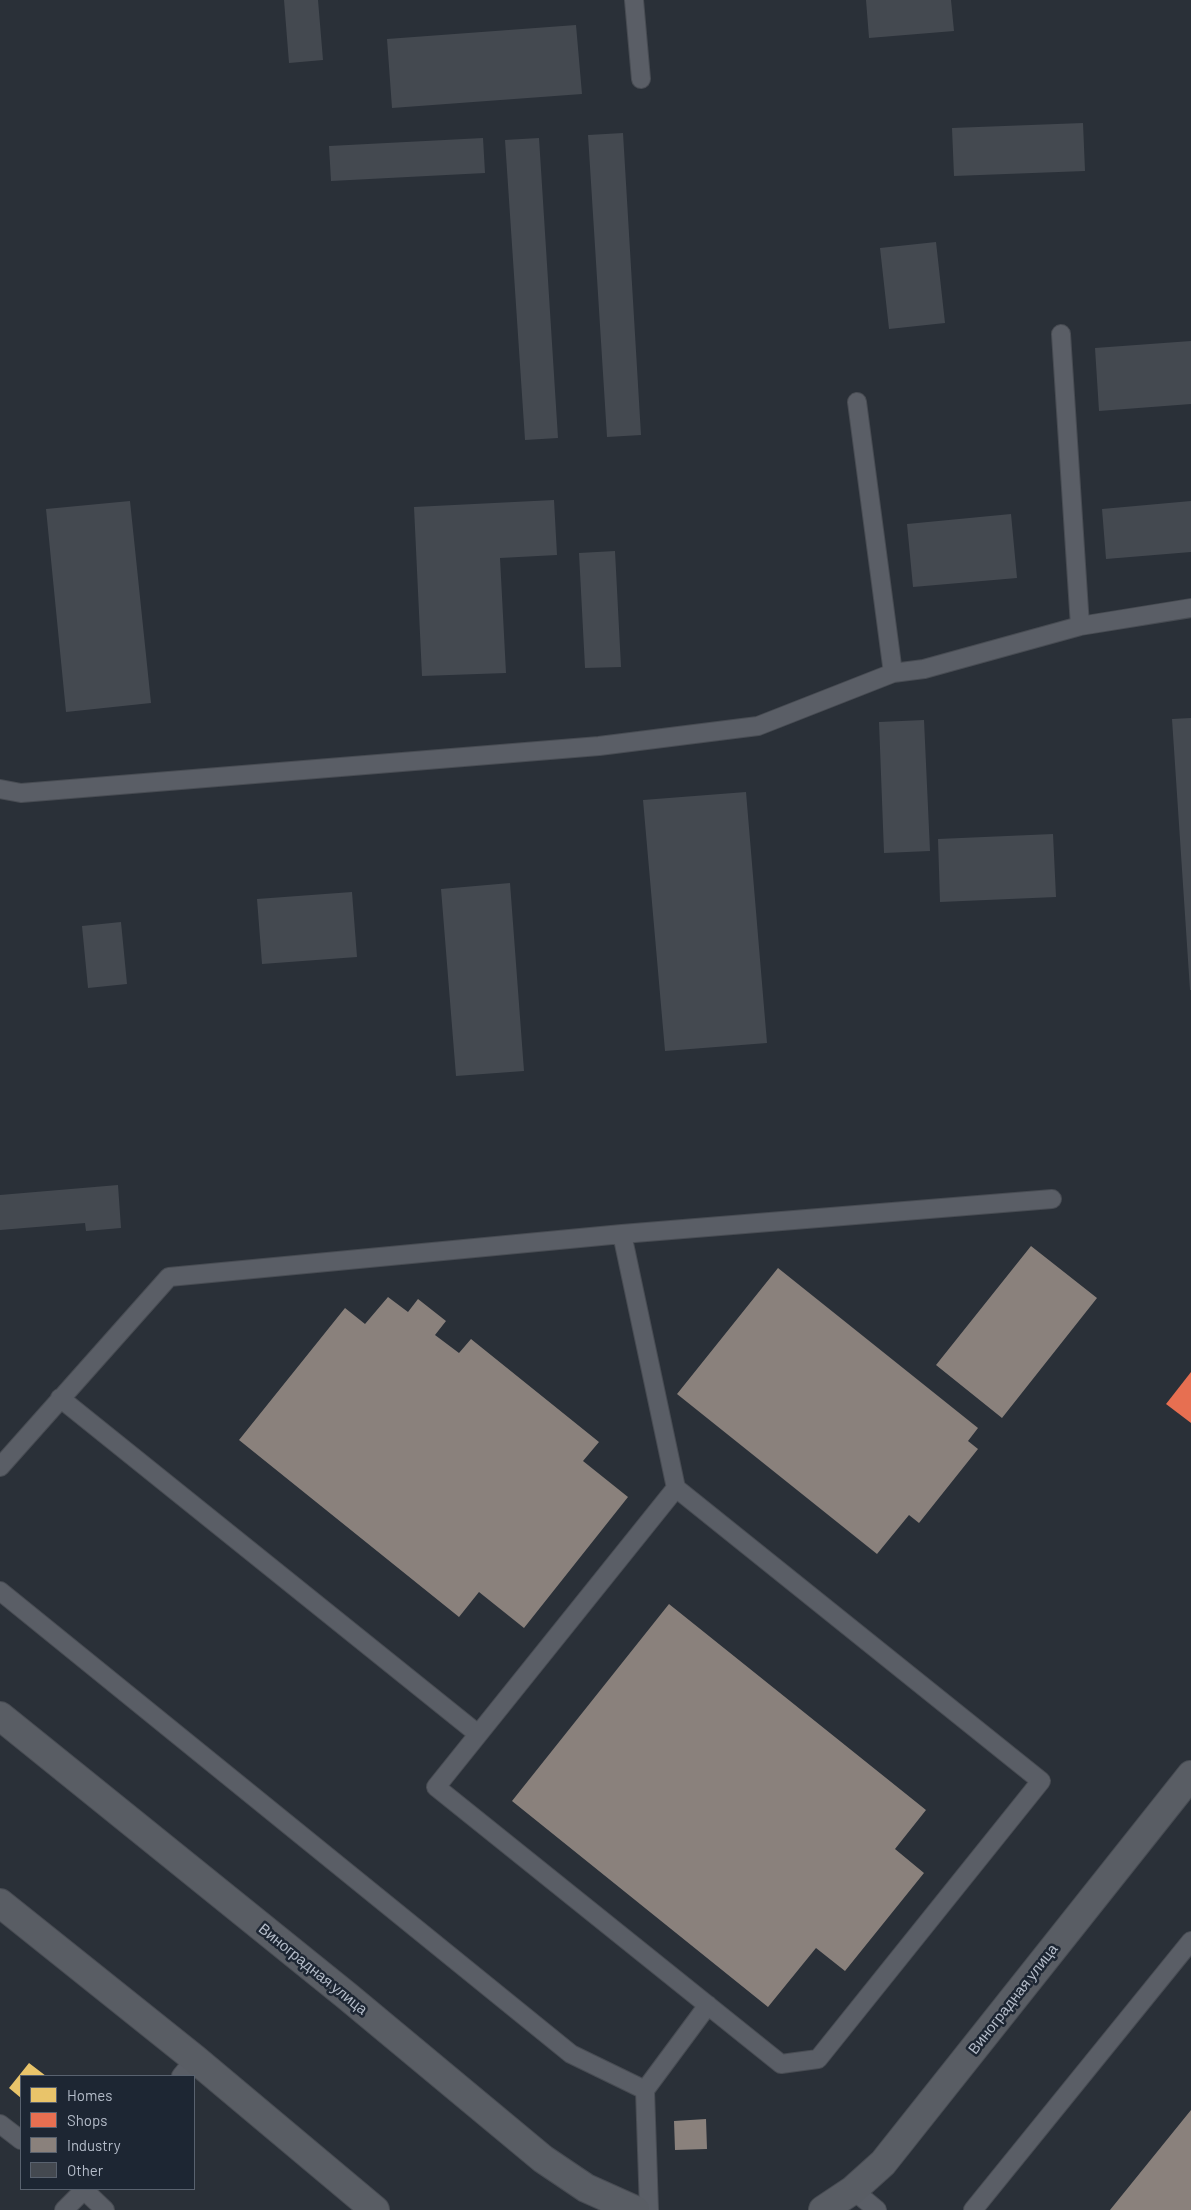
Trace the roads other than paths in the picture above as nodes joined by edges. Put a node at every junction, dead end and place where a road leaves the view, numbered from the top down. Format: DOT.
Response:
graph roads {
  1 [pos="634,0"];
  2 [pos="641,79"];
  3 [pos="1061,334"];
  4 [pos="857,402"];
  5 [pos="1191,608"];
  6 [pos="1080,626"];
  7 [pos="893,673"];
  8 [pos="0,788"];
  9 [pos="1052,1199"];
  10 [pos="622,1234"];
  11 [pos="60,1398"];
  12 [pos="0,1467"];
  13 [pos="676,1488"];
  14 [pos="0,1591"];
  15 [pos="0,1716"];
  16 [pos="478,1734"];
  17 [pos="1191,1775"];
  18 [pos="0,1903"];
  19 [pos="1191,1942"];
  20 [pos="708,2006"];
  21 [pos="188,2068"];
  22 [pos="645,2090"];
  23 [pos="0,2124"];
  24 [pos="20,2139"];
  25 [pos="83,2190"];
  26 [pos="85,2190"];
  27 [pos="853,2190"];
  28 [pos="64,2210"];
  29 [pos="104,2210"];
  30 [pos="375,2210"];
  31 [pos="635,2210"];
  32 [pos="649,2210"];
  33 [pos="823,2210"];
  34 [pos="877,2210"];
  35 [pos="972,2210"];
  1 -- 2 [label="lane"];
  3 -- 6 [label="lane"];
  4 -- 7 [label="lane"];
  5 -- 6 [label="lane"];
  6 -- 7 [label="lane"];
  7 -- 8 [label="lane"];
  9 -- 10 [label="lane"];
  10 -- 11 [label="lane"];
  10 -- 13 [label="lane"];
  11 -- 12 [label="lane"];
  11 -- 16 [label="lane"];
  13 -- 16 [label="lane"];
  13 -- 20 [label="lane"];
  14 -- 22 [label="lane"];
  15 -- 31 [label="street, Виноградная улица"];
  16 -- 20 [label="lane"];
  17 -- 27 [label="street, Виноградная улица"];
  18 -- 21 [label="street"];
  19 -- 35 [label="lane"];
  20 -- 22 [label="lane"];
  21 -- 30 [label="street"];
  22 -- 32 [label="lane"];
  23 -- 24 [label="lane"];
  25 -- 28 [label="lane"];
  26 -- 29 [label="lane"];
  27 -- 33 [label="street, Виноградная улица"];
  27 -- 34 [label="lane"];
}
